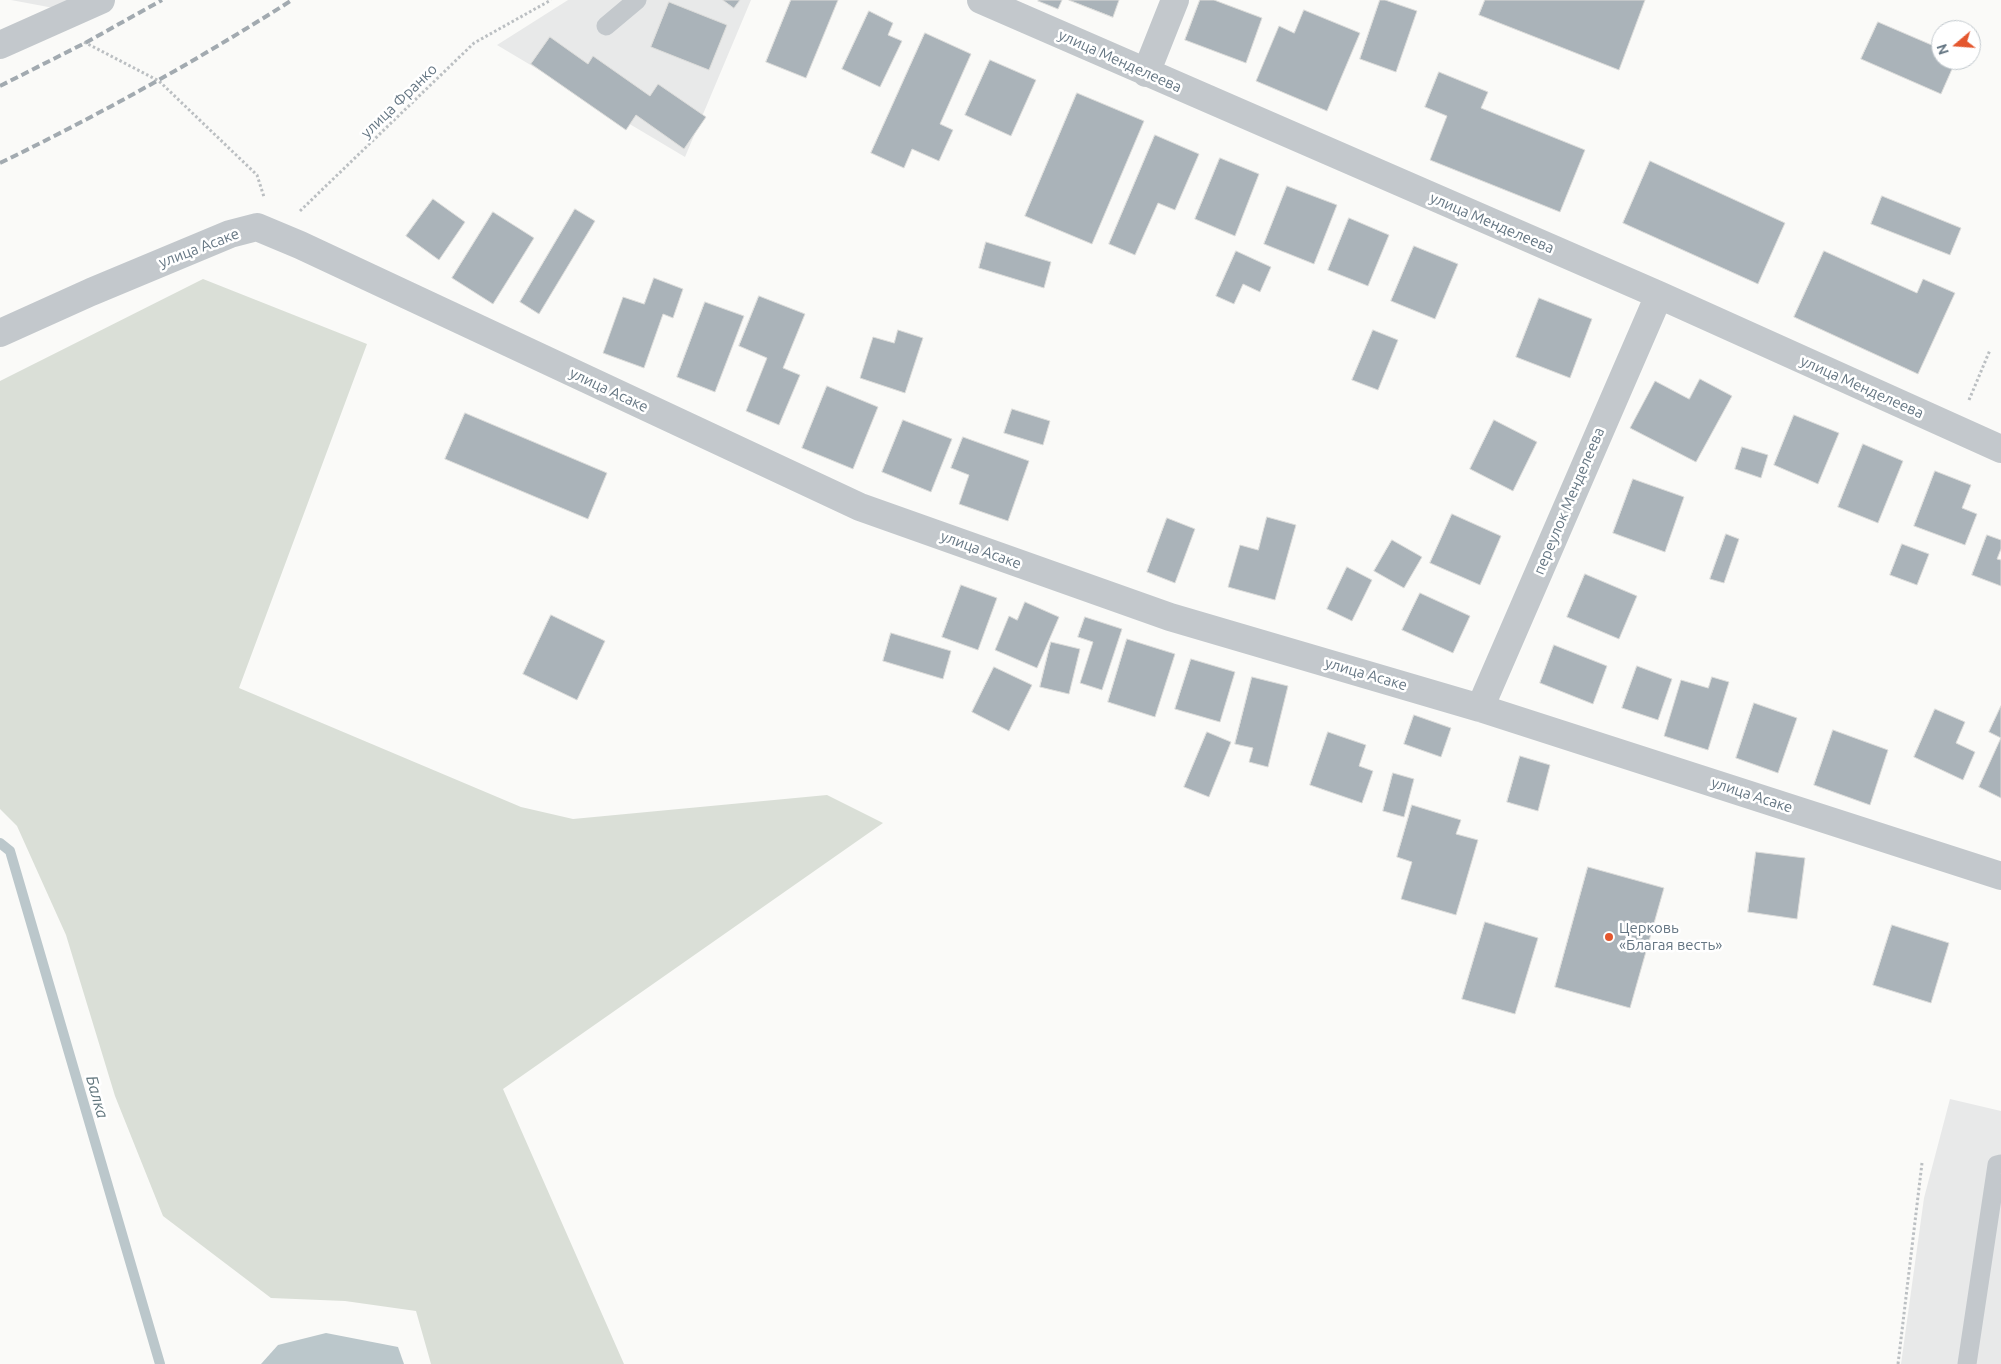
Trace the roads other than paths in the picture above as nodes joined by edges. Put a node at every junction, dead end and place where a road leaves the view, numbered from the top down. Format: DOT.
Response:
graph roads {
  1 [pos="101,0"];
  2 [pos="637,0"];
  3 [pos="981,0"];
  4 [pos="1175,0"];
  5 [pos="606,26"];
  6 [pos="0,45"];
  7 [pos="1146,73"];
  8 [pos="1659,295"];
  9 [pos="0,333"];
  10 [pos="2001,449"];
  11 [pos="1480,708"];
  12 [pos="2001,876"];
  13 [pos="2001,1164"];
  14 [pos="1967,1364"];
  1 -- 6 [label="street"];
  2 -- 5 [label="lane"];
  3 -- 7 [label="street, улица Менделеева"];
  4 -- 7 [label="street"];
  7 -- 8 [label="street, улица Менделеева"];
  8 -- 10 [label="street, улица Менделеева"];
  8 -- 11 [label="street, переулок Менделеева"];
  9 -- 11 [label="street, улица Асаке"];
  11 -- 12 [label="street, улица Асаке"];
  13 -- 14 [label="lane"];
}
